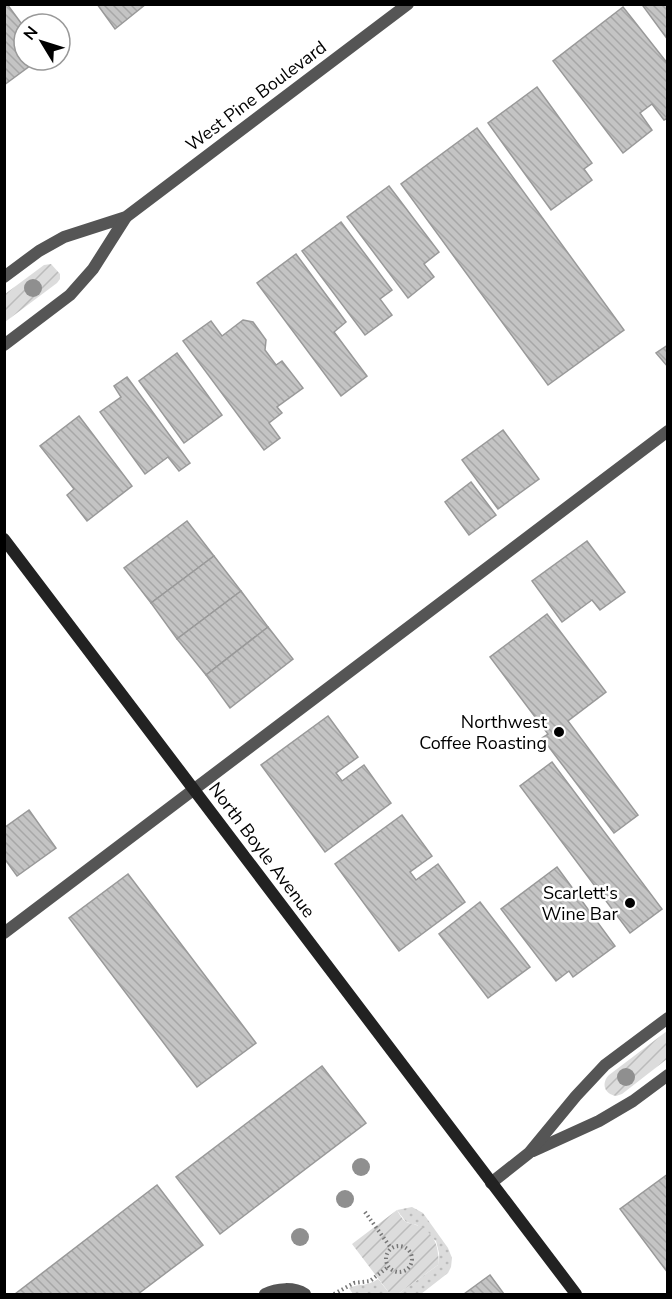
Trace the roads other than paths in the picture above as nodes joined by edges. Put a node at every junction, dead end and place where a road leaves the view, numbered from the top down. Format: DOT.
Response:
graph roads {
  1 [pos="408,4"];
  2 [pos="126,217"];
  3 [pos="4,277"];
  4 [pos="4,345"];
  5 [pos="668,431"];
  6 [pos="4,539"];
  7 [pos="193,789"];
  8 [pos="4,933"];
  9 [pos="668,1018"];
  10 [pos="668,1075"];
  11 [pos="529,1153"];
  12 [pos="491,1183"];
  13 [pos="266,1294"];
  14 [pos="305,1294"];
  15 [pos="576,1294"];
  1 -- 2 [label="street, West Pine Boulevard"];
  2 -- 3 [label="street, West Pine Boulevard"];
  2 -- 4 [label="street, West Pine Boulevard"];
  5 -- 7 [label="street"];
  6 -- 7 [label="street, North Boyle Avenue"];
  7 -- 8 [label="street"];
  7 -- 12 [label="street, North Boyle Avenue"];
  9 -- 11 [label="street"];
  10 -- 11 [label="street"];
  11 -- 12 [label="street"];
  12 -- 15 [label="street, North Boyle Avenue"];
  13 -- 14 [label="street"];
}
